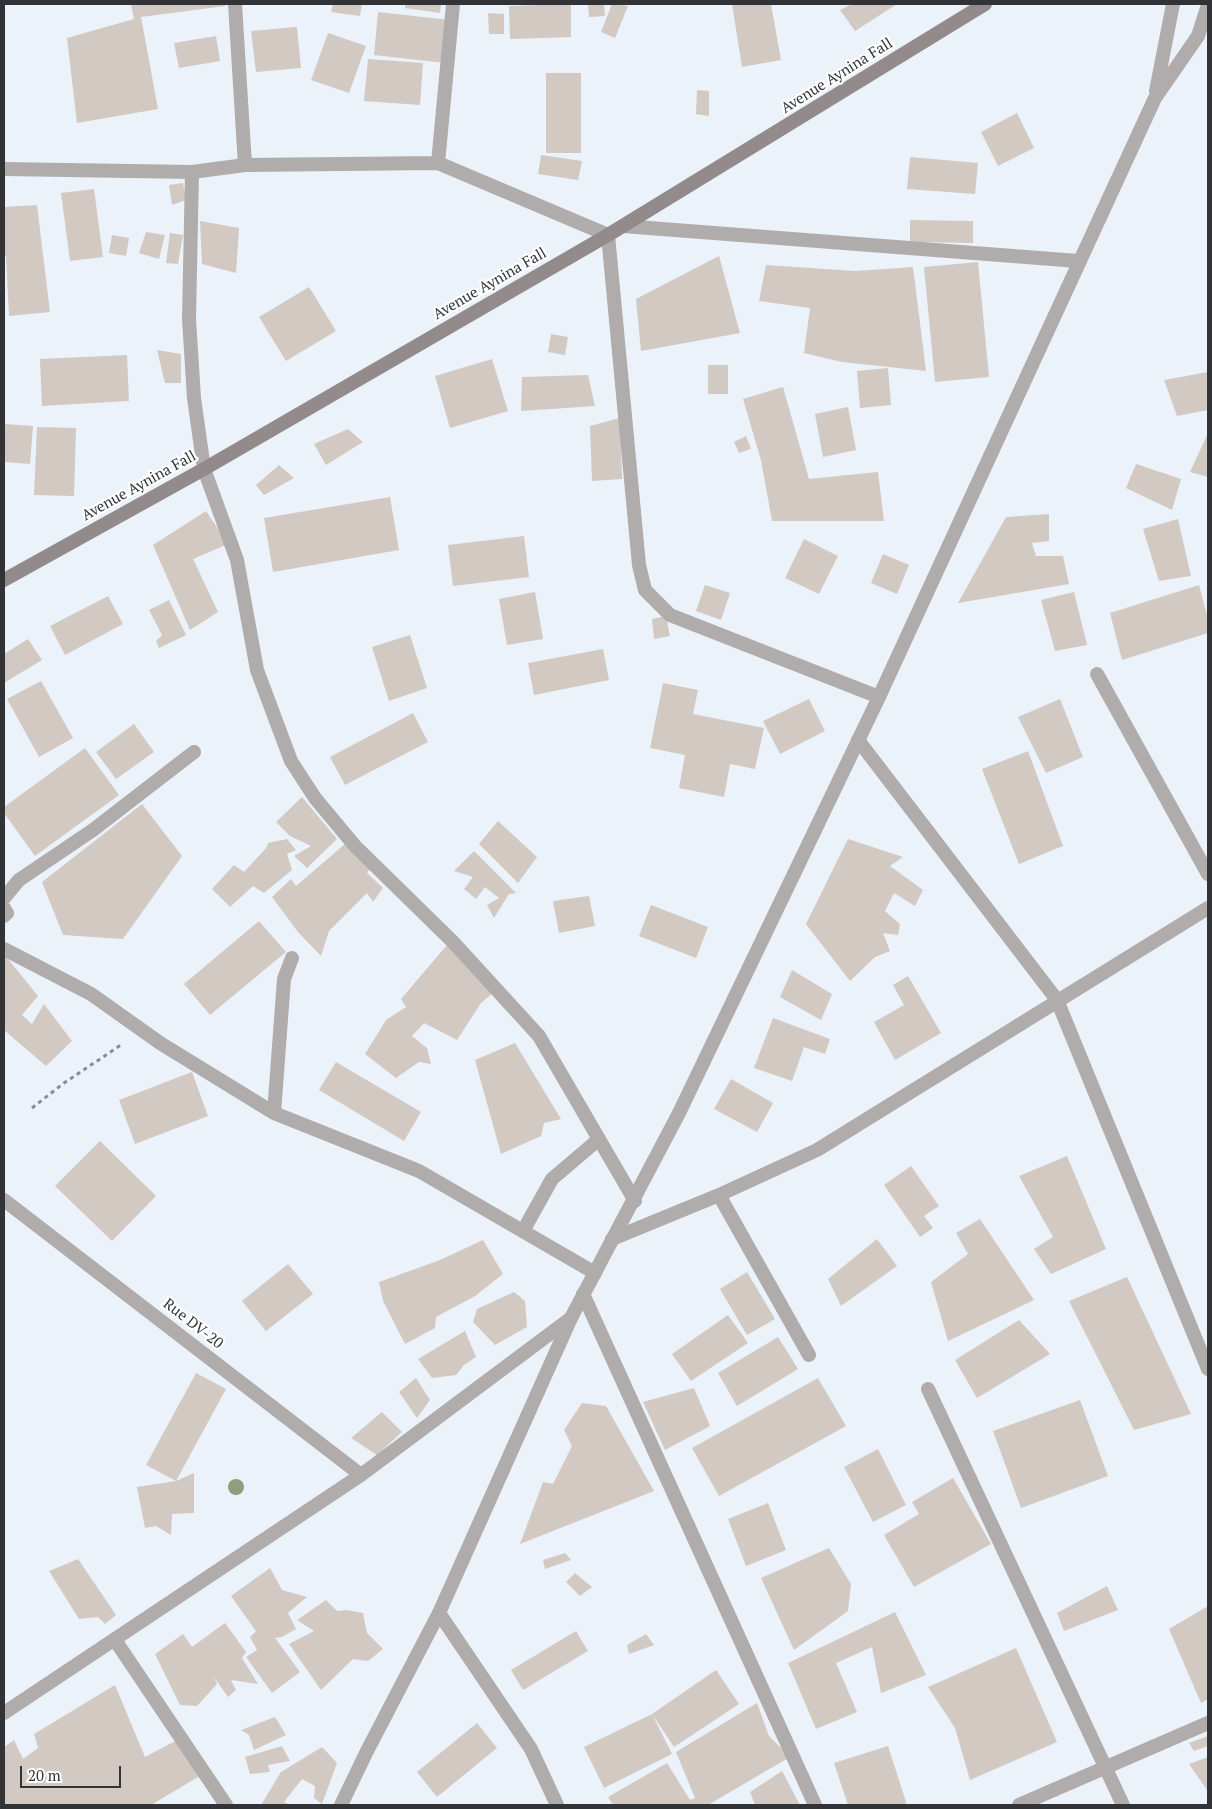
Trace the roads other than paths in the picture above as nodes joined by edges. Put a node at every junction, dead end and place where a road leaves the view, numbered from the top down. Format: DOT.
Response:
graph roads {
  1 [pos="235,4"];
  2 [pos="453,4"];
  3 [pos="985,4"];
  4 [pos="1173,4"];
  5 [pos="1208,5"];
  6 [pos="1155,98"];
  7 [pos="438,163"];
  8 [pos="245,165"];
  9 [pos="4,169"];
  10 [pos="192,172"];
  11 [pos="623,226"];
  12 [pos="608,235"];
  13 [pos="1078,262"];
  14 [pos="204,469"];
  15 [pos="4,580"];
  16 [pos="1097,674"];
  17 [pos="879,697"];
  18 [pos="858,740"];
  19 [pos="194,752"];
  20 [pos="1208,874"];
  21 [pos="4,898"];
  22 [pos="4,908"];
  23 [pos="1208,908"];
  24 [pos="4,916"];
  25 [pos="4,949"];
  26 [pos="292,958"];
  27 [pos="1057,1000"];
  28 [pos="274,1113"];
  29 [pos="599,1140"];
  30 [pos="719,1195"];
  31 [pos="4,1200"];
  32 [pos="634,1201"];
  33 [pos="523,1231"];
  34 [pos="612,1239"];
  35 [pos="595,1273"];
  36 [pos="583,1294"];
  37 [pos="571,1318"];
  38 [pos="809,1355"];
  39 [pos="1208,1369"];
  40 [pos="928,1389"];
  41 [pos="361,1475"];
  42 [pos="440,1613"];
  43 [pos="115,1640"];
  44 [pos="4,1713"];
  45 [pos="1208,1723"];
  46 [pos="1106,1767"];
  47 [pos="226,1805"];
  48 [pos="341,1805"];
  49 [pos="557,1805"];
  50 [pos="815,1805"];
  51 [pos="1019,1805"];
  52 [pos="1123,1805"];
  1 -- 8 [label="street"];
  2 -- 7 [label="street"];
  3 -- 11 [label="main road, Avenue Aynina Fall"];
  4 -- 6 [label="street"];
  5 -- 6 [label="street"];
  6 -- 13 [label="street"];
  7 -- 8 [label="street"];
  7 -- 12 [label="street"];
  8 -- 10 [label="street"];
  9 -- 10 [label="street"];
  10 -- 14 [label="street"];
  11 -- 12 [label="main road, Avenue Aynina Fall"];
  11 -- 13 [label="street"];
  12 -- 14 [label="main road, Avenue Aynina Fall"];
  12 -- 17 [label="street"];
  13 -- 17 [label="street"];
  14 -- 15 [label="main road, Avenue Aynina Fall"];
  14 -- 29 [label="street"];
  16 -- 20 [label="street"];
  17 -- 18 [label="street"];
  18 -- 27 [label="street"];
  18 -- 32 [label="street"];
  19 -- 21 [label="street"];
  22 -- 24 [label="street"];
  23 -- 27 [label="street"];
  25 -- 28 [label="street"];
  26 -- 28 [label="street"];
  27 -- 30 [label="street"];
  27 -- 39 [label="street"];
  28 -- 33 [label="street"];
  29 -- 32 [label="street"];
  29 -- 33 [label="street"];
  30 -- 34 [label="street"];
  30 -- 38 [label="street"];
  31 -- 41 [label="street, Rue DV-20"];
  32 -- 34 [label="street"];
  33 -- 35 [label="street"];
  34 -- 35 [label="street"];
  35 -- 36 [label="street"];
  36 -- 37 [label="street"];
  36 -- 50 [label="street"];
  37 -- 41 [label="street"];
  37 -- 42 [label="street"];
  40 -- 46 [label="street"];
  41 -- 43 [label="street"];
  42 -- 48 [label="street"];
  42 -- 49 [label="street"];
  43 -- 44 [label="street"];
  43 -- 47 [label="street"];
  45 -- 46 [label="street"];
  46 -- 51 [label="street"];
  46 -- 52 [label="street"];
}
